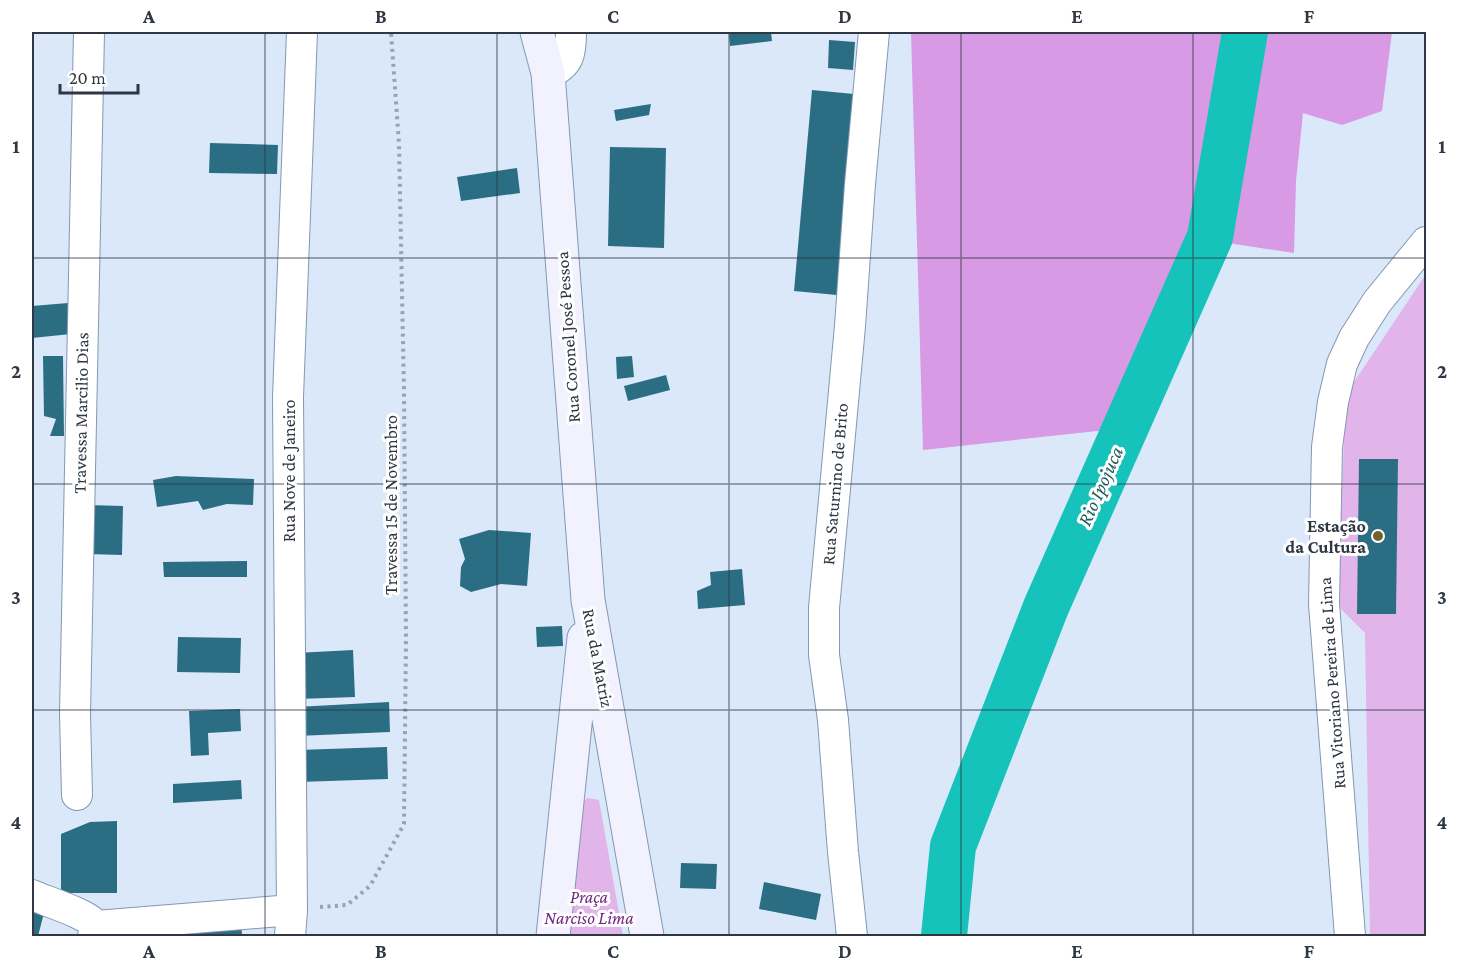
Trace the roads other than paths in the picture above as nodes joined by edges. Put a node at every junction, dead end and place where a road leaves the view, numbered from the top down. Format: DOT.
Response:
graph roads {
  1 [pos="88,32"];
  2 [pos="302,32"];
  3 [pos="537,32"];
  4 [pos="571,32"];
  5 [pos="874,32"];
  6 [pos="548,73"];
  7 [pos="1426,242"];
  8 [pos="588,600"];
  9 [pos="77,795"];
  10 [pos="32,895"];
  11 [pos="291,923"];
  12 [pos="95,931"];
  13 [pos="553,936"];
  14 [pos="647,936"];
  15 [pos="852,936"];
  16 [pos="1350,936"];
  1 -- 9 [label="street, Travessa Marcilio Dias"];
  2 -- 11 [label="street, Rua Nove de Janeiro"];
  3 -- 6 [label="main road, Rua Coronel José Pessoa"];
  4 -- 6 [label="street"];
  5 -- 15 [label="street, Rua Saturnino de Brito"];
  6 -- 8 [label="main road, Rua Coronel José Pessoa"];
  7 -- 16 [label="street, Rua Vitoriano Pereira de Lima"];
  8 -- 13 [label="main road, Rua da Matriz"];
  8 -- 14 [label="main road, Rua da Matriz"];
  10 -- 12 [label="street"];
  11 -- 12 [label="street"];
}
